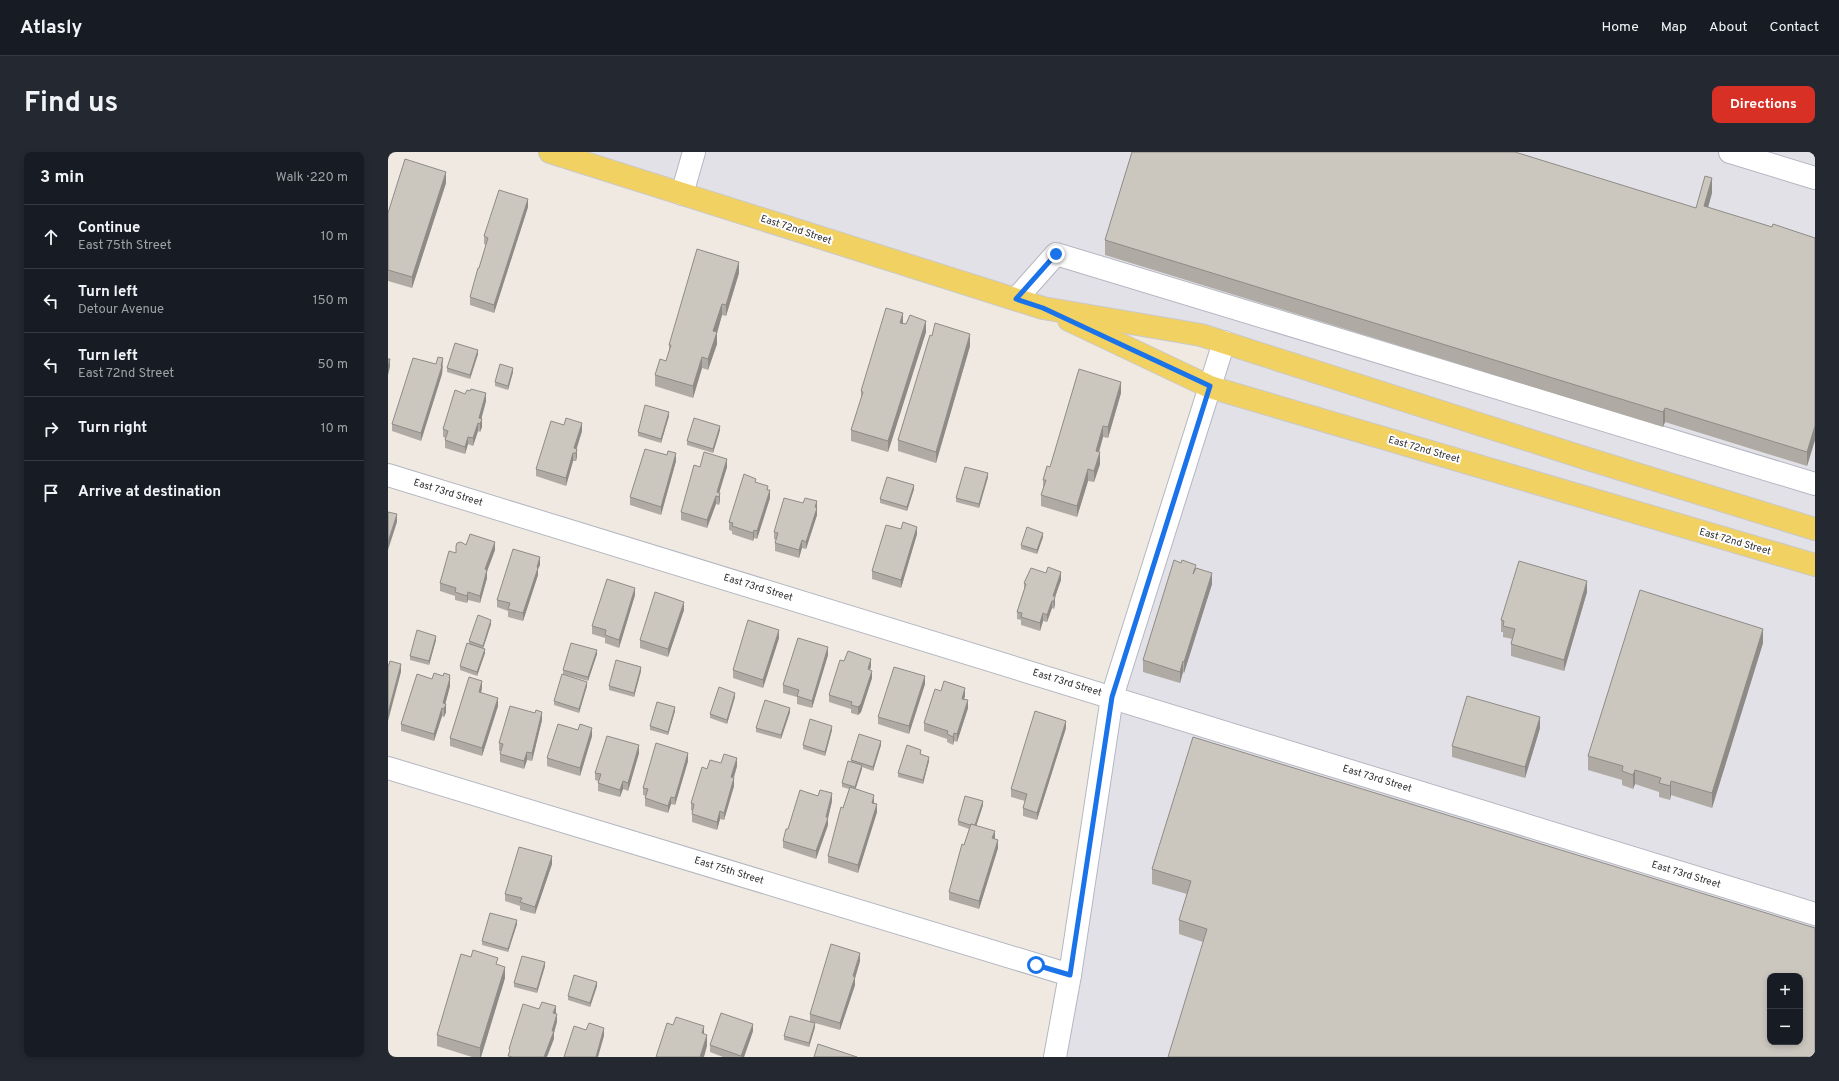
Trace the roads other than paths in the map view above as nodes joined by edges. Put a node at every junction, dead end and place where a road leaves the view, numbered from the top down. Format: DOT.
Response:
graph roads {
  1 [pos="550,152"];
  2 [pos="694,152"];
  3 [pos="1730,152"];
  4 [pos="1815,178"];
  5 [pos="682,194"];
  6 [pos="1016,299"];
  7 [pos="1043,308"];
  8 [pos="1224,342"];
  9 [pos="1210,386"];
  10 [pos="388,475"];
  11 [pos="1815,484"];
  12 [pos="1815,528"];
  13 [pos="1815,565"];
  14 [pos="1112,697"];
  15 [pos="388,768"];
  16 [pos="1815,914"];
  17 [pos="1070,975"];
  18 [pos="1055,1057"];
  1 -- 5 [label="main road, East 72nd Street"];
  2 -- 5 [label="street"];
  3 -- 4 [label="street"];
  5 -- 6 [label="main road, East 72nd Street"];
  6 -- 7 [label="main road, East 72nd Street"];
  6 -- 11 [label="street"];
  7 -- 8 [label="main road, East 72nd Street"];
  7 -- 9 [label="main road, East 72nd Street"];
  8 -- 9 [label="street"];
  8 -- 12 [label="main road, East 72nd Street"];
  9 -- 13 [label="main road, East 72nd Street"];
  9 -- 14 [label="street"];
  10 -- 14 [label="street, East 73rd Street"];
  14 -- 16 [label="street, East 73rd Street"];
  14 -- 17 [label="street"];
  15 -- 17 [label="street, East 75th Street"];
  17 -- 18 [label="street"];
}
